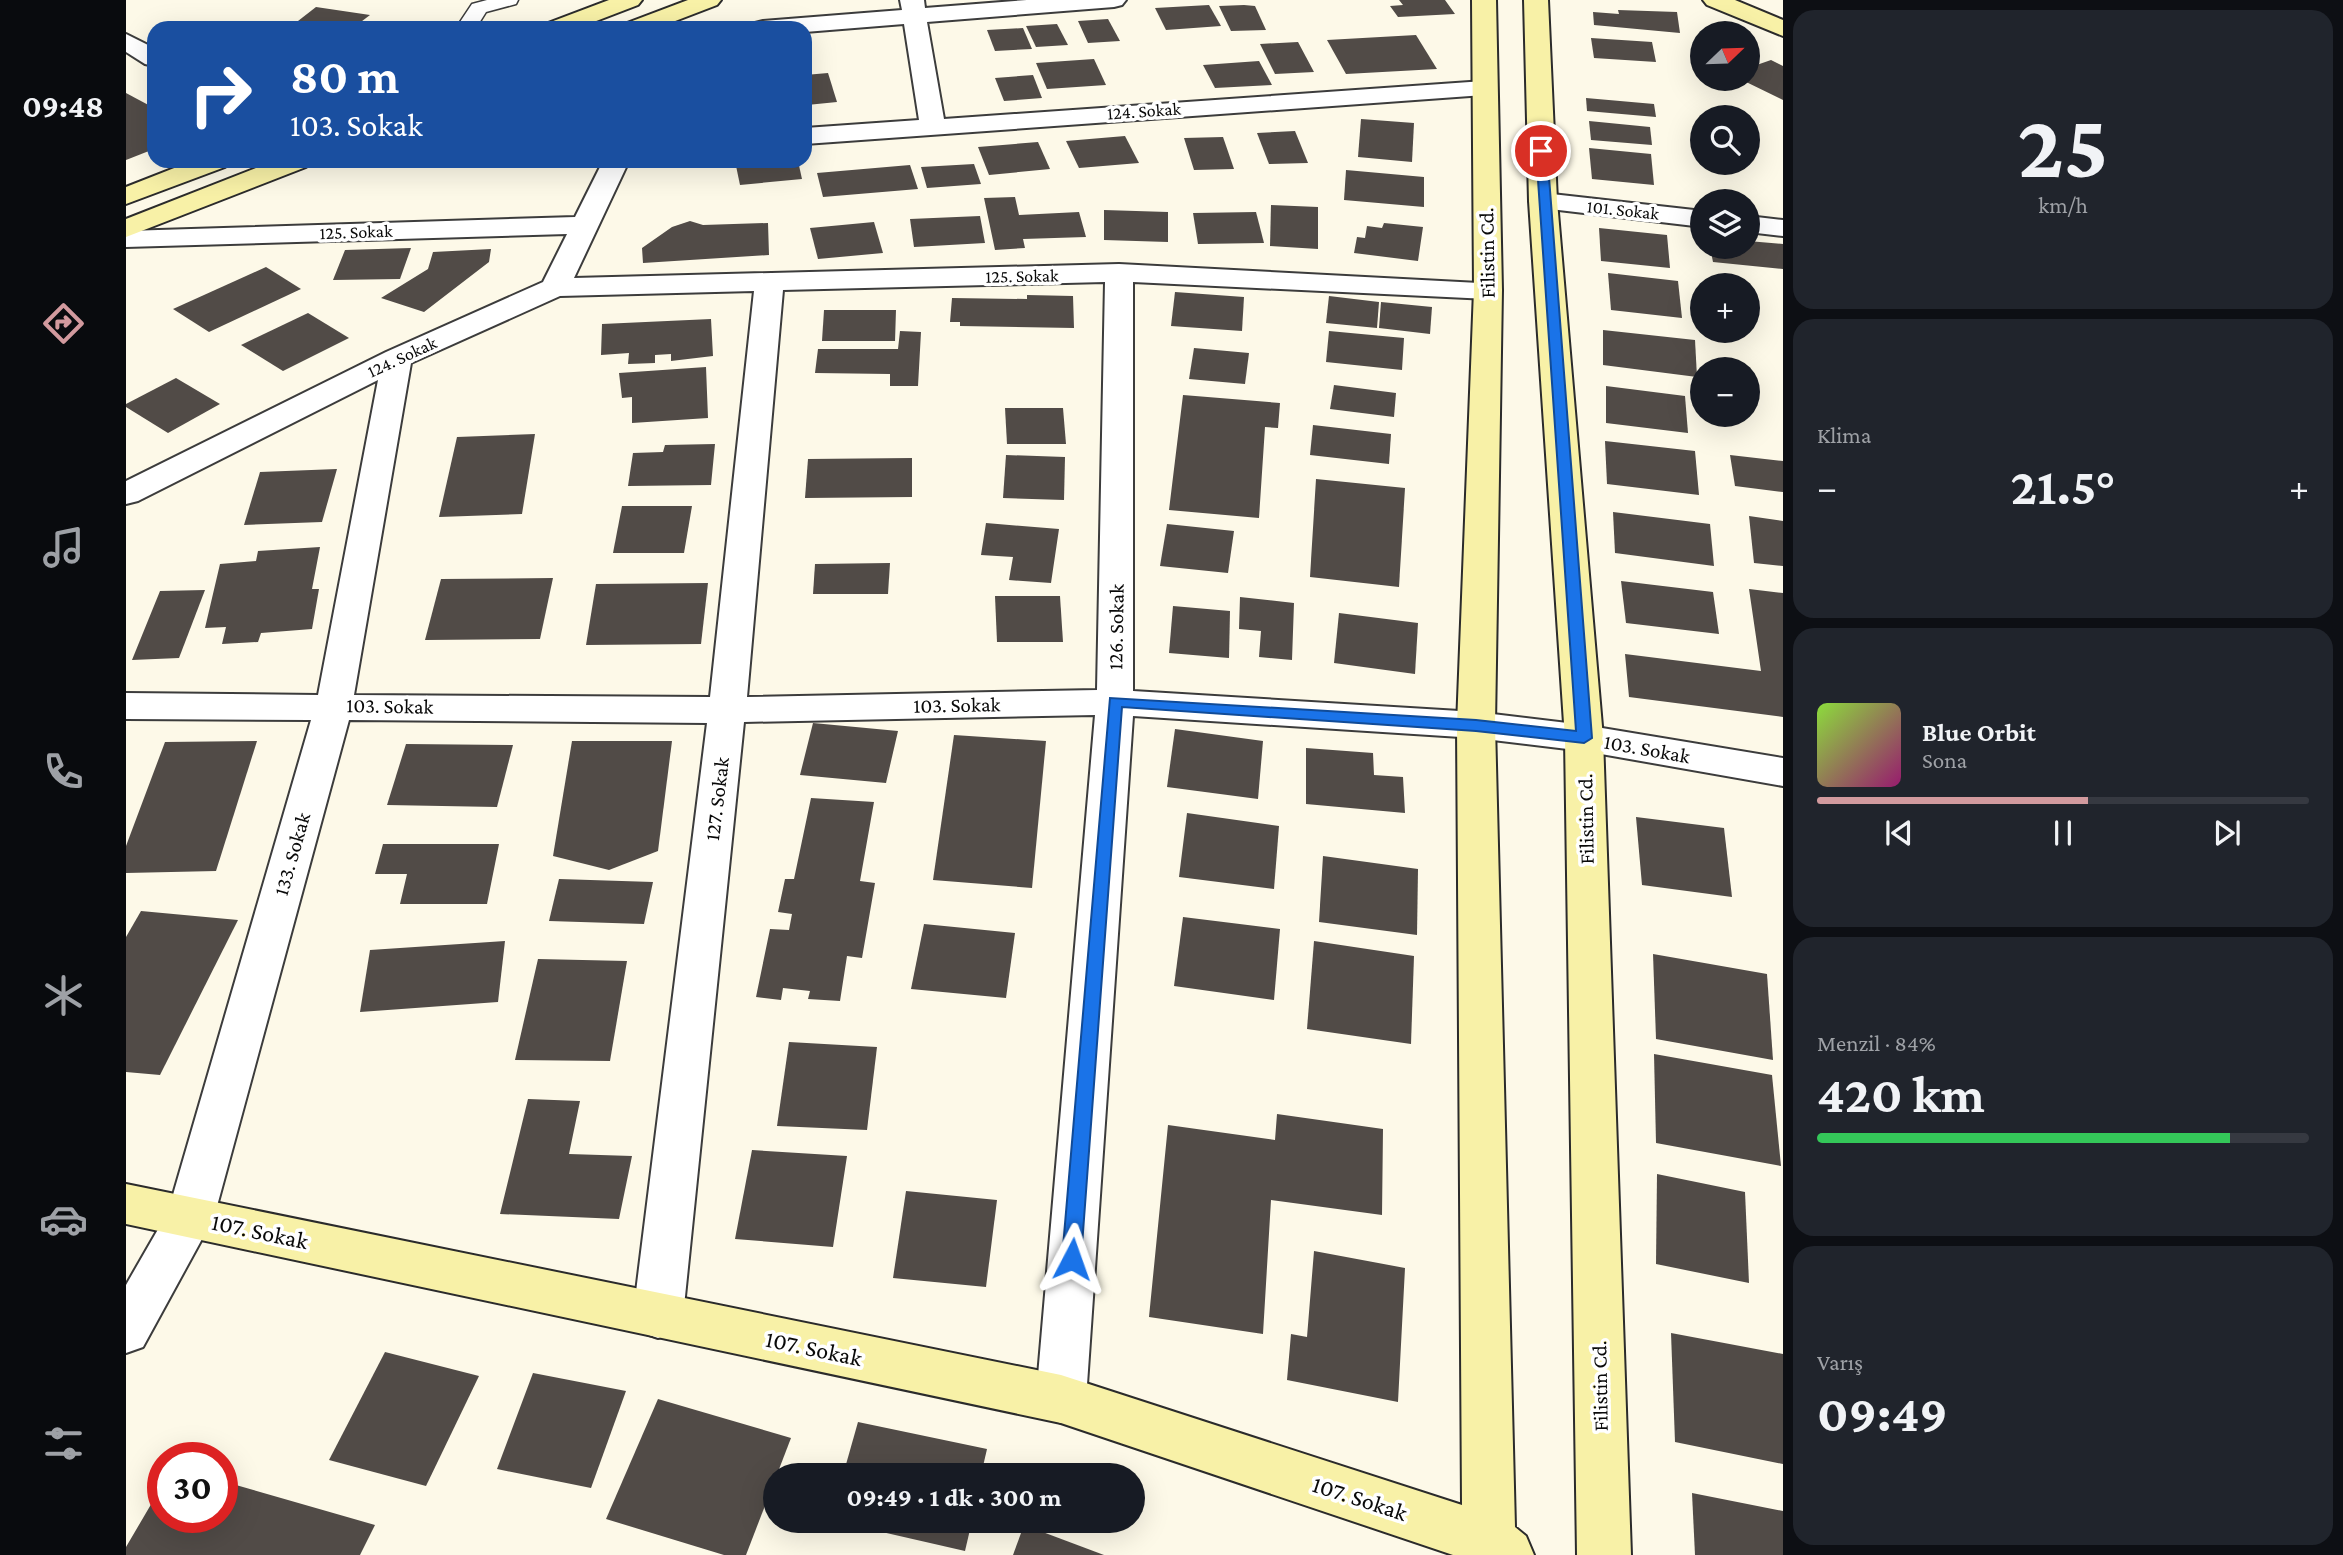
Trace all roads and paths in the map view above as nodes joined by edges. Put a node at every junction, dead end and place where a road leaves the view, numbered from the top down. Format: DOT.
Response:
graph roads {
  1 [pos="509,0"];
  2 [pos="630,0"];
  3 [pos="709,0"];
  4 [pos="1114,0"];
  5 [pos="1484,0"];
  6 [pos="1536,0"];
  7 [pos="1715,0"];
  8 [pos="597,6"];
  9 [pos="914,8"];
  10 [pos="471,21"];
  11 [pos="569,21"];
  12 [pos="654,21"];
  13 [pos="812,22"];
  14 [pos="1783,29"];
  15 [pos="126,41"];
  16 [pos="147,54"];
  17 [pos="1484,88"];
  18 [pos="932,125"];
  19 [pos="812,135"];
  20 [pos="198,168"];
  21 [pos="279,168"];
  22 [pos="613,168"];
  23 [pos="126,196"];
  24 [pos="1543,201"];
  25 [pos="1690,218"];
  26 [pos="585,225"];
  27 [pos="1760,225"];
  28 [pos="1783,228"];
  29 [pos="126,229"];
  30 [pos="126,239"];
  31 [pos="1119,273"];
  32 [pos="769,282"];
  33 [pos="555,287"];
  34 [pos="1488,290"];
  35 [pos="397,358"];
  36 [pos="126,494"];
  37 [pos="1115,702"];
  38 [pos="126,706"];
  39 [pos="334,706"];
  40 [pos="727,710"];
  41 [pos="1476,725"];
  42 [pos="1584,738"];
  43 [pos="1783,772"];
  44 [pos="126,1204"];
  45 [pos="190,1217"];
  46 [pos="658,1316"];
  47 [pos="126,1331"];
  48 [pos="1060,1399"];
  49 [pos="1495,1550"];
  50 [pos="1604,1555"];
  1 -- 10 [label="lane"];
  2 -- 8 [label="main road"];
  3 -- 12 [label="main road"];
  4 -- 9 [label="street"];
  5 -- 17 [label="main road, Filistin Cd."];
  6 -- 24 [label="main road, Filistin Cd."];
  7 -- 14 [label="main road"];
  8 -- 11 [label="main road"];
  9 -- 13 [label="street"];
  9 -- 18 [label="street"];
  15 -- 16 [label="street"];
  17 -- 18 [label="street, 124. Sokak"];
  17 -- 34 [label="main road, Filistin Cd."];
  18 -- 19 [label="street, 124. Sokak"];
  20 -- 23 [label="main road"];
  21 -- 29 [label="main road"];
  22 -- 26 [label="street"];
  24 -- 25 [label="street, 101. Sokak"];
  24 -- 42 [label="main road, Filistin Cd."];
  26 -- 30 [label="street, 125. Sokak"];
  26 -- 33 [label="street"];
  27 -- 28 [label="street"];
  31 -- 32 [label="street, 125. Sokak"];
  31 -- 34 [label="street, 125. Sokak"];
  31 -- 37 [label="street, 126. Sokak"];
  32 -- 33 [label="street, 125. Sokak"];
  32 -- 40 [label="street, 127. Sokak"];
  33 -- 35 [label="street, 124. Sokak"];
  34 -- 41 [label="main road, Filistin Cd."];
  35 -- 36 [label="street, 124. Sokak"];
  35 -- 39 [label="street, 133. Sokak"];
  37 -- 40 [label="street, 103. Sokak"];
  37 -- 41 [label="street, 103. Sokak"];
  37 -- 48 [label="street, 126. Sokak"];
  38 -- 39 [label="street, 103. Sokak"];
  39 -- 40 [label="street, 103. Sokak"];
  39 -- 45 [label="street, 133. Sokak"];
  40 -- 46 [label="street, 127. Sokak"];
  41 -- 42 [label="street, 103. Sokak"];
  41 -- 49 [label="main road, Filistin Cd."];
  42 -- 43 [label="street, 103. Sokak"];
  42 -- 50 [label="main road, Filistin Cd."];
  44 -- 45 [label="main road, 107. Sokak"];
  45 -- 46 [label="main road, 107. Sokak"];
  45 -- 47 [label="street, 133. Sokak"];
  46 -- 48 [label="main road, 107. Sokak"];
  48 -- 49 [label="main road, 107. Sokak"];
}
